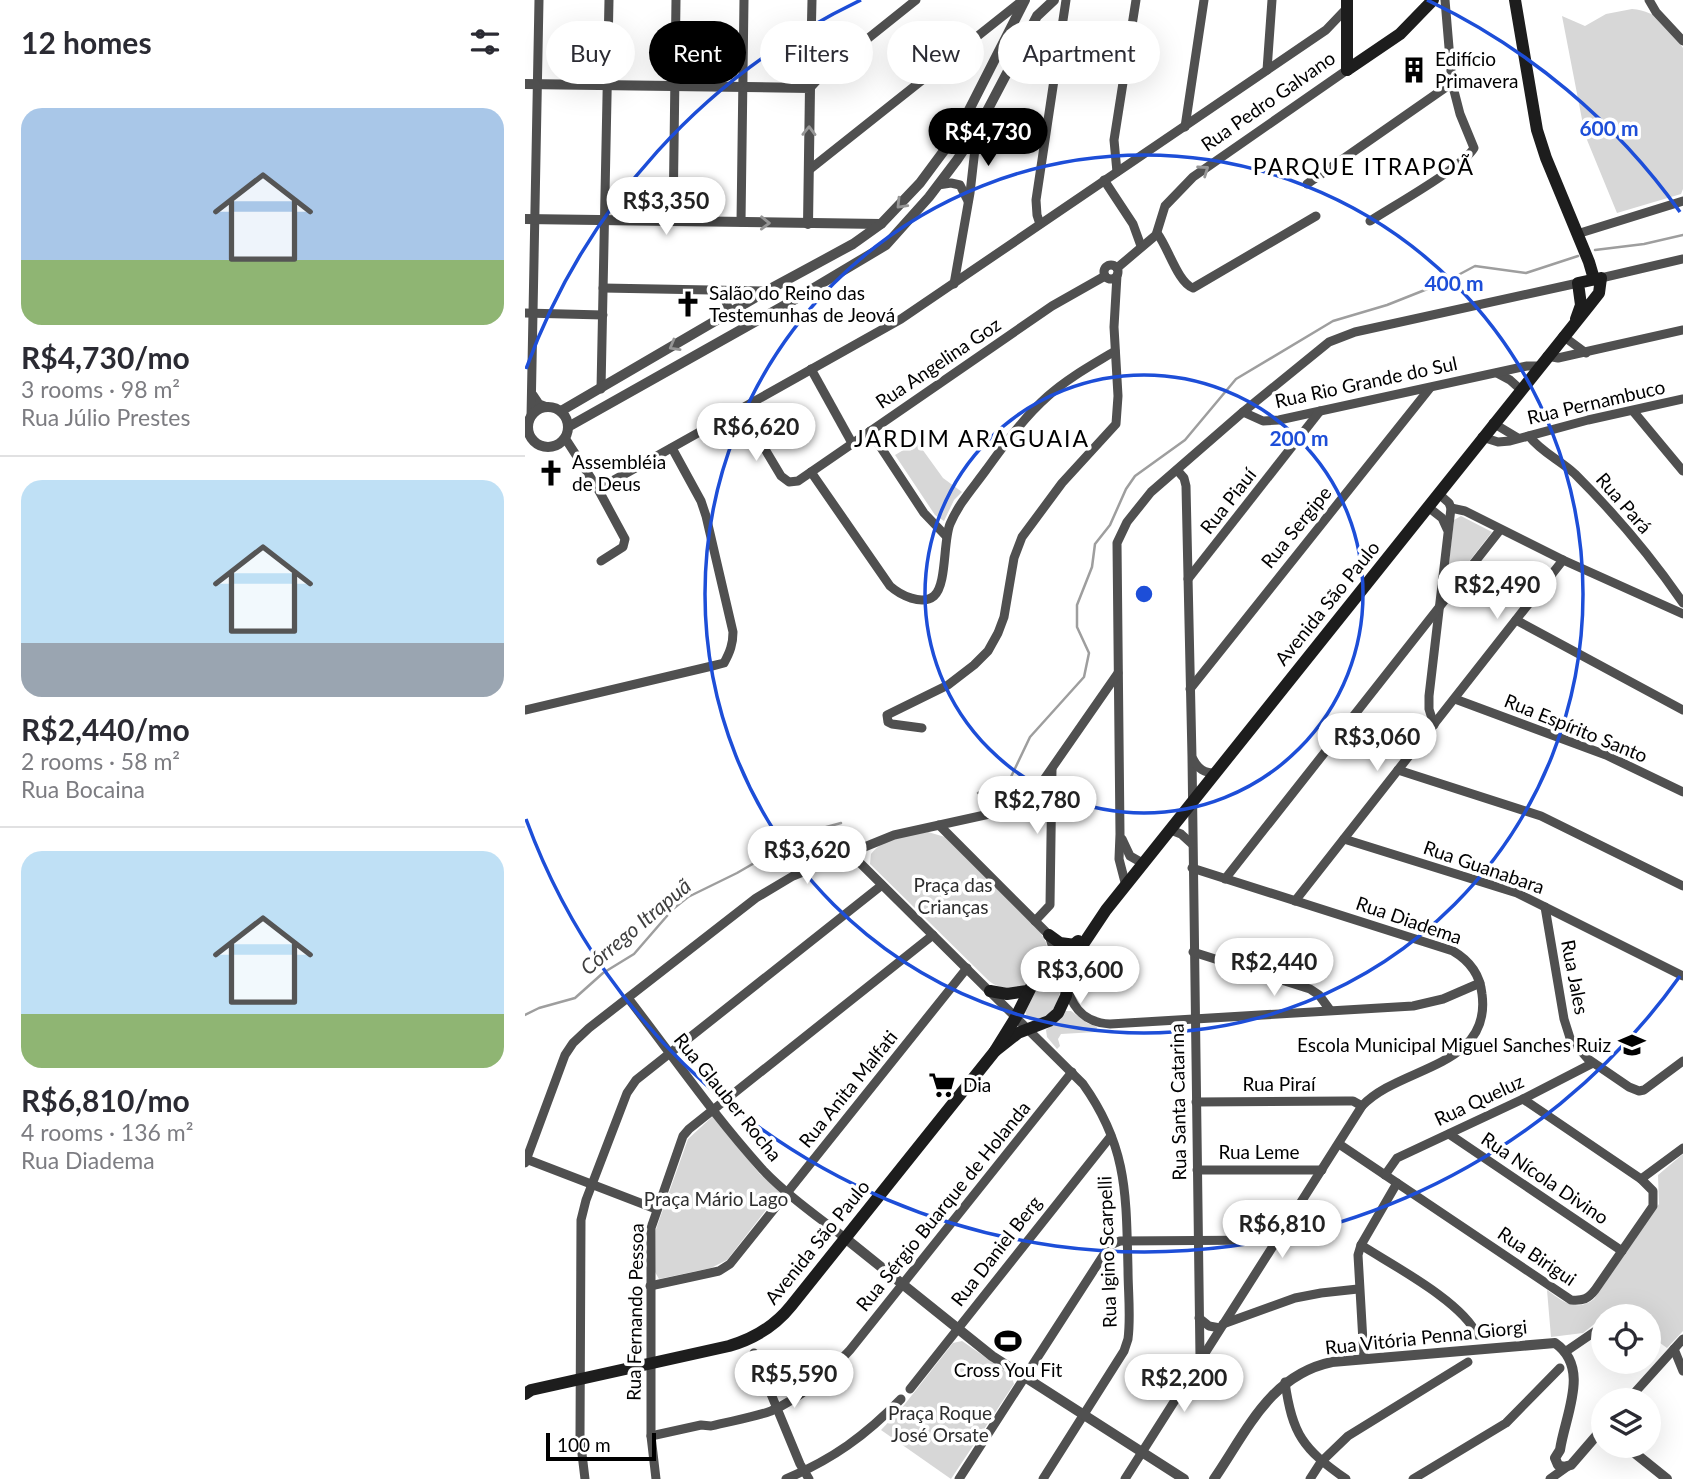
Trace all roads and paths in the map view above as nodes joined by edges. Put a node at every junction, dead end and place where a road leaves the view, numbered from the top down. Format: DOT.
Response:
graph roads {
  1 [pos="539,0"];
  2 [pos="609,0"];
  3 [pos="676,0"];
  4 [pos="744,0"];
  5 [pos="812,0"];
  6 [pos="916,0"];
  7 [pos="1024,0"];
  8 [pos="1054,0"];
  9 [pos="1066,0"];
  10 [pos="1136,0"];
  11 [pos="1204,0"];
  12 [pos="1272,0"];
  13 [pos="1435,0"];
  14 [pos="1515,0"];
  15 [pos="1649,0"];
  16 [pos="1347,4"];
  17 [pos="1445,4"];
  18 [pos="1013,21"];
  19 [pos="1326,30"];
  20 [pos="985,31"];
  21 [pos="1347,33"];
  22 [pos="998,37"];
  23 [pos="1683,41"];
  24 [pos="998,50"];
  25 [pos="1267,70"];
  26 [pos="1347,70"];
  27 [pos="525,83"];
  28 [pos="1452,83"];
  29 [pos="538,84"];
  30 [pos="608,85"];
  31 [pos="675,86"];
  32 [pos="742,87"];
  33 [pos="810,88"];
  34 [pos="1185,127"];
  35 [pos="977,130"];
  36 [pos="809,170"];
  37 [pos="1117,172"];
  38 [pos="1104,180"];
  39 [pos="1307,184"];
  40 [pos="938,185"];
  41 [pos="968,201"];
  42 [pos="1683,201"];
  43 [pos="1317,216"];
  44 [pos="530,219"];
  45 [pos="605,220"];
  46 [pos="1370,220"];
  47 [pos="673,221"];
  48 [pos="741,222"];
  49 [pos="808,223"];
  50 [pos="848,224"];
  51 [pos="881,224"];
  52 [pos="1041,224"];
  53 [pos="1157,233"];
  54 [pos="1577,234"];
  55 [pos="861,239"];
  56 [pos="891,240"];
  57 [pos="1141,246"];
  58 [pos="877,251"];
  59 [pos="1683,260"];
  60 [pos="1112,274"];
  61 [pos="1598,278"];
  62 [pos="1578,283"];
  63 [pos="954,284"];
  64 [pos="603,288"];
  65 [pos="711,290"];
  66 [pos="768,291"];
  67 [pos="529,313"];
  68 [pos="730,313"];
  69 [pos="603,315"];
  70 [pos="1576,319"];
  71 [pos="1683,330"];
  72 [pos="1563,336"];
  73 [pos="1115,351"];
  74 [pos="1586,352"];
  75 [pos="1543,361"];
  76 [pos="811,369"];
  77 [pos="1497,373"];
  78 [pos="1430,388"];
  79 [pos="601,389"];
  80 [pos="1520,389"];
  81 [pos="532,393"];
  82 [pos="1683,400"];
  83 [pos="741,410"];
  84 [pos="533,411"];
  85 [pos="561,411"];
  86 [pos="1320,411"];
  87 [pos="1633,411"];
  88 [pos="1243,412"];
  89 [pos="1493,423"];
  90 [pos="870,430"];
  91 [pos="566,432"];
  92 [pos="1529,436"];
  93 [pos="528,437"];
  94 [pos="1482,437"];
  95 [pos="1518,438"];
  96 [pos="852,443"];
  97 [pos="672,448"];
  98 [pos="1177,470"];
  99 [pos="1683,471"];
  100 [pos="811,472"];
  101 [pos="598,489"];
  102 [pos="1439,494"];
  103 [pos="1428,508"];
  104 [pos="1451,508"];
  105 [pos="1500,530"];
  106 [pos="1448,531"];
  107 [pos="946,536"];
  108 [pos="1563,560"];
  109 [pos="601,561"];
  110 [pos="1188,579"];
  111 [pos="1683,603"];
  112 [pos="1438,607"];
  113 [pos="1683,614"];
  114 [pos="1516,620"];
  115 [pos="1118,673"];
  116 [pos="1190,688"];
  117 [pos="1429,696"];
  118 [pos="1455,699"];
  119 [pos="1447,708"];
  120 [pos="525,710"];
  121 [pos="1683,710"];
  122 [pos="1434,725"];
  123 [pos="922,728"];
  124 [pos="1192,757"];
  125 [pos="1052,768"];
  126 [pos="1398,770"];
  127 [pos="1216,774"];
  128 [pos="1033,793"];
  129 [pos="1683,793"];
  130 [pos="1192,803"];
  131 [pos="1052,806"];
  132 [pos="939,825"];
  133 [pos="1171,830"];
  134 [pos="1121,834"];
  135 [pos="1344,839"];
  136 [pos="1192,844"];
  137 [pos="851,854"];
  138 [pos="1144,864"];
  139 [pos="1192,869"];
  140 [pos="1225,879"];
  141 [pos="882,885"];
  142 [pos="1126,886"];
  143 [pos="1683,886"];
  144 [pos="1295,901"];
  145 [pos="1545,906"];
  146 [pos="1106,910"];
  147 [pos="1035,921"];
  148 [pos="933,935"];
  149 [pos="1049,935"];
  150 [pos="1075,945"];
  151 [pos="1193,953"];
  152 [pos="1057,961"];
  153 [pos="967,968"];
  154 [pos="1683,976"];
  155 [pos="1480,983"];
  156 [pos="1068,986"];
  157 [pos="990,991"];
  158 [pos="1027,991"];
  159 [pos="628,998"];
  160 [pos="1330,1010"];
  161 [pos="1016,1017"];
  162 [pos="1194,1018"];
  163 [pos="1030,1030"];
  164 [pos="995,1051"];
  165 [pos="671,1053"];
  166 [pos="1683,1061"];
  167 [pos="1593,1063"];
  168 [pos="1072,1072"];
  169 [pos="1523,1099"];
  170 [pos="1196,1102"];
  171 [pos="1362,1106"];
  172 [pos="713,1110"];
  173 [pos="1449,1134"];
  174 [pos="1111,1136"];
  175 [pos="1339,1144"];
  176 [pos="1683,1148"];
  177 [pos="526,1161"];
  178 [pos="1197,1170"];
  179 [pos="1322,1170"];
  180 [pos="1385,1175"];
  181 [pos="1641,1179"];
  182 [pos="1397,1183"];
  183 [pos="591,1184"];
  184 [pos="787,1193"];
  185 [pos="656,1209"];
  186 [pos="845,1238"];
  187 [pos="1198,1240"];
  188 [pos="1277,1240"];
  189 [pos="1127,1241"];
  190 [pos="1361,1245"];
  191 [pos="1622,1251"];
  192 [pos="903,1284"];
  193 [pos="650,1286"];
  194 [pos="1359,1289"];
  195 [pos="1241,1296"];
  196 [pos="1260,1311"];
  197 [pos="1199,1318"];
  198 [pos="1222,1326"];
  199 [pos="958,1328"];
  200 [pos="1591,1334"];
  201 [pos="1477,1335"];
  202 [pos="1683,1339"];
  203 [pos="1674,1349"];
  204 [pos="1565,1352"];
  205 [pos="754,1353"];
  206 [pos="1364,1359"];
  207 [pos="1200,1360"];
  208 [pos="1468,1362"];
  209 [pos="650,1364"];
  210 [pos="1560,1368"];
  211 [pos="1683,1371"];
  212 [pos="1025,1378"];
  213 [pos="580,1379"];
  214 [pos="1285,1382"];
  215 [pos="1639,1388"];
  216 [pos="910,1389"];
  217 [pos="527,1391"];
  218 [pos="901,1399"];
  219 [pos="777,1408"];
  220 [pos="1083,1415"];
  221 [pos="651,1436"];
  222 [pos="1591,1442"];
  223 [pos="1142,1452"];
  224 [pos="1565,1457"];
  225 [pos="1641,1458"];
  226 [pos="1321,1462"];
  227 [pos="806,1475"];
  228 [pos="585,1479"];
  229 [pos="656,1479"];
  230 [pos="786,1479"];
  231 [pos="960,1479"];
  232 [pos="1043,1479"];
  233 [pos="1125,1479"];
  234 [pos="1184,1479"];
  235 [pos="1214,1479"];
  236 [pos="1310,1479"];
  237 [pos="1346,1479"];
  238 [pos="1413,1479"];
  239 [pos="1551,1479"];
  240 [pos="1667,1479"];
  1 -- 29 [label="street"];
  2 -- 30 [label="street"];
  3 -- 31 [label="street"];
  4 -- 32 [label="street"];
  5 -- 33 [label="street"];
  6 -- 33 [label="street"];
  7 -- 18 [label="street"];
  7 -- 20 [label="street"];
  8 -- 35 [label="street"];
  9 -- 52 [label="street"];
  10 -- 37 [label="street"];
  11 -- 34 [label="street"];
  12 -- 25 [label="street"];
  13 -- 17 [label="street"];
  13 -- 26 [label="main road, Rua Pedro Galvano"];
  14 -- 54 [label="main road"];
  15 -- 23 [label="street"];
  16 -- 19 [label="street"];
  16 -- 21 [label="main road"];
  17 -- 28 [label="street"];
  19 -- 21 [label="street"];
  19 -- 25 [label="street"];
  20 -- 22 [label="street"];
  20 -- 36 [label="street"];
  21 -- 26 [label="main road"];
  24 -- 51 [label="street, one-way"];
  25 -- 34 [label="street"];
  53 -- 26 [label="street, Rua Pedro Galvano, one-way"];
  27 -- 29 [label="street"];
  28 -- 39 [label="street"];
  28 -- 46 [label="street"];
  29 -- 30 [label="street"];
  29 -- 44 [label="street"];
  30 -- 31 [label="street"];
  30 -- 45 [label="street"];
  31 -- 32 [label="street"];
  31 -- 47 [label="street"];
  32 -- 33 [label="street"];
  32 -- 48 [label="street"];
  36 -- 33 [label="street, one-way"];
  34 -- 37 [label="street"];
  35 -- 40 [label="street"];
  35 -- 41 [label="street"];
  36 -- 49 [label="street"];
  37 -- 38 [label="street"];
  38 -- 52 [label="street"];
  38 -- 57 [label="street"];
  40 -- 41 [label="street"];
  40 -- 56 [label="street"];
  41 -- 63 [label="street"];
  42 -- 54 [label="street"];
  43 -- 53 [label="street"];
  44 -- 45 [label="street"];
  44 -- 67 [label="street"];
  45 -- 47 [label="street"];
  45 -- 64 [label="street"];
  47 -- 48 [label="street"];
  48 -- 49 [label="street, one-way"];
  49 -- 50 [label="street"];
  50 -- 51 [label="street"];
  50 -- 55 [label="street"];
  51 -- 55 [label="street"];
  51 -- 56 [label="street"];
  52 -- 63 [label="street"];
  53 -- 57 [label="street"];
  54 -- 61 [label="main road"];
  55 -- 58 [label="street"];
  55 -- 66 [label="street"];
  56 -- 58 [label="street"];
  57 -- 60 [label="street, Rua Angelina Goz"];
  58 -- 91 [label="street"];
  59 -- 61 [label="street"];
  60 -- 73 [label="street"];
  60 -- 90 [label="street, Rua Angelina Goz"];
  61 -- 62 [label="main road"];
  61 -- 70 [label="main road, Avenida São Paulo"];
  62 -- 70 [label="main road"];
  62 -- 88 [label="street"];
  63 -- 76 [label="street"];
  64 -- 65 [label="street"];
  64 -- 69 [label="street"];
  65 -- 66 [label="street"];
  65 -- 68 [label="street"];
  66 -- 68 [label="street"];
  67 -- 69 [label="street"];
  67 -- 81 [label="street"];
  68 -- 79 [label="street, one-way"];
  69 -- 79 [label="street"];
  70 -- 72 [label="main road, Avenida São Paulo"];
  71 -- 74 [label="street, Rua Rio Grande do Sul"];
  72 -- 74 [label="street"];
  72 -- 75 [label="main road, Avenida São Paulo"];
  73 -- 107 [label="street"];
  73 -- 123 [label="street"];
  74 -- 75 [label="street, Rua Rio Grande do Sul"];
  75 -- 77 [label="street, Rua Rio Grande do Sul"];
  75 -- 80 [label="main road, Avenida São Paulo"];
  76 -- 83 [label="street"];
  76 -- 96 [label="street"];
  77 -- 78 [label="street, Rua Rio Grande do Sul"];
  77 -- 80 [label="street"];
  78 -- 86 [label="street, Rua Rio Grande do Sul"];
  78 -- 116 [label="street, Rua Sergipe"];
  79 -- 85 [label="street"];
  80 -- 89 [label="main road, Avenida São Paulo"];
  81 -- 84 [label="street"];
  81 -- 84 [label="street"];
  82 -- 87 [label="street, Rua Pernambuco"];
  83 -- 97 [label="street"];
  83 -- 100 [label="street, Rua Angelina Goz"];
  84 -- 85 [label="street"];
  84 -- 93 [label="street"];
  85 -- 91 [label="street"];
  86 -- 88 [label="street, Rua Rio Grande do Sul"];
  86 -- 110 [label="street, Rua Piauí"];
  87 -- 92 [label="street, Rua Pernambuco"];
  87 -- 99 [label="street"];
  88 -- 98 [label="street"];
  89 -- 94 [label="main road, Avenida São Paulo"];
  89 -- 95 [label="street, Rua Pernambuco"];
  90 -- 96 [label="street, Rua Angelina Goz"];
  90 -- 107 [label="street"];
  91 -- 93 [label="street"];
  91 -- 101 [label="street"];
  92 -- 95 [label="street, Rua Pernambuco"];
  92 -- 111 [label="street, Rua Pará"];
  94 -- 95 [label="street, Rua Pernambuco"];
  94 -- 102 [label="main road, Avenida São Paulo"];
  96 -- 100 [label="street, Rua Angelina Goz"];
  97 -- 101 [label="street"];
  97 -- 120 [label="street"];
  98 -- 110 [label="street, Rua Santa Catarina"];
  98 -- 115 [label="street"];
  100 -- 107 [label="street"];
  101 -- 109 [label="street"];
  102 -- 103 [label="main road, Avenida São Paulo"];
  102 -- 104 [label="street"];
  103 -- 106 [label="street"];
  103 -- 127 [label="main road, Avenida São Paulo"];
  104 -- 105 [label="street"];
  104 -- 106 [label="street"];
  105 -- 108 [label="street"];
  105 -- 112 [label="street"];
  106 -- 112 [label="street"];
  108 -- 113 [label="street"];
  108 -- 114 [label="street"];
  110 -- 116 [label="street, Rua Santa Catarina"];
  112 -- 117 [label="street"];
  112 -- 140 [label="street"];
  114 -- 118 [label="street"];
  114 -- 121 [label="street"];
  115 -- 125 [label="street"];
  115 -- 134 [label="street"];
  116 -- 124 [label="street, Rua Santa Catarina"];
  117 -- 119 [label="street"];
  117 -- 122 [label="street"];
  118 -- 119 [label="street"];
  118 -- 129 [label="street, Rua Espírito Santo"];
  119 -- 122 [label="street"];
  122 -- 126 [label="street"];
  124 -- 127 [label="street"];
  124 -- 130 [label="street, Rua Santa Catarina"];
  125 -- 128 [label="street"];
  125 -- 131 [label="street"];
  126 -- 135 [label="street"];
  126 -- 143 [label="street"];
  127 -- 130 [label="main road, Avenida São Paulo"];
  128 -- 131 [label="street"];
  128 -- 132 [label="street"];
  130 -- 133 [label="main road, Avenida São Paulo"];
  130 -- 136 [label="street, Rua Santa Catarina"];
  131 -- 147 [label="street"];
  132 -- 137 [label="street"];
  132 -- 147 [label="street"];
  133 -- 136 [label="street"];
  133 -- 138 [label="main road, Avenida São Paulo"];
  134 -- 138 [label="street"];
  134 -- 142 [label="street"];
  135 -- 144 [label="street"];
  135 -- 145 [label="street, Rua Guanabara"];
  136 -- 139 [label="street, Rua Santa Catarina"];
  137 -- 141 [label="street, Rua Igino Scarpelli"];
  137 -- 159 [label="street"];
  138 -- 142 [label="main road, Avenida São Paulo"];
  139 -- 140 [label="street, Rua Diadema"];
  139 -- 151 [label="street, Rua Santa Catarina"];
  140 -- 144 [label="street, Rua Diadema"];
  141 -- 148 [label="street, Rua Igino Scarpelli"];
  141 -- 165 [label="street"];
  142 -- 146 [label="main road, Avenida São Paulo"];
  144 -- 155 [label="street, Rua Diadema"];
  145 -- 154 [label="street, Rua Guanabara"];
  145 -- 167 [label="street, Rua Jales"];
  146 -- 150 [label="main road, Avenida São Paulo"];
  146 -- 156 [label="main road, Avenida São Paulo"];
  147 -- 149 [label="street"];
  148 -- 153 [label="street, Rua Igino Scarpelli"];
  148 -- 172 [label="street, Rua Fernando Pessoa"];
  149 -- 150 [label="main road"];
  149 -- 152 [label="street"];
  150 -- 152 [label="main road, Avenida São Paulo"];
  151 -- 160 [label="street"];
  151 -- 162 [label="street, Rua Santa Catarina"];
  152 -- 156 [label="main road"];
  152 -- 158 [label="main road, Avenida São Paulo"];
  153 -- 157 [label="street, Rua Igino Scarpelli"];
  153 -- 184 [label="street, Rua Anita Malfati"];
  155 -- 160 [label="street"];
  155 -- 171 [label="street"];
  156 -- 162 [label="street"];
  156 -- 163 [label="main road, Avenida São Paulo"];
  157 -- 158 [label="main road"];
  157 -- 161 [label="street, Rua Igino Scarpelli"];
  158 -- 161 [label="main road, Avenida São Paulo"];
  159 -- 165 [label="street, Rua Glauber Rocha"];
  159 -- 177 [label="street"];
  160 -- 162 [label="street"];
  161 -- 163 [label="street, Rua Igino Scarpelli"];
  161 -- 164 [label="main road, Avenida São Paulo"];
  162 -- 170 [label="street, Rua Santa Catarina"];
  163 -- 164 [label="main road, Avenida São Paulo"];
  163 -- 168 [label="street, Rua Igino Scarpelli"];
  164 -- 186 [label="main road, Avenida São Paulo"];
  165 -- 172 [label="street, Rua Glauber Rocha"];
  165 -- 183 [label="street"];
  166 -- 167 [label="street, Rua Jales"];
  167 -- 169 [label="street, Rua Queluz"];
  168 -- 174 [label="street, Rua Igino Scarpelli"];
  168 -- 192 [label="street, Rua Sérgio Buarque de Holanda"];
  169 -- 173 [label="street, Rua Queluz"];
  169 -- 181 [label="street"];
  170 -- 171 [label="street, Rua Piraí"];
  170 -- 178 [label="street, Rua Santa Catarina"];
  171 -- 175 [label="street"];
  172 -- 184 [label="street, Rua Glauber Rocha"];
  172 -- 185 [label="street, Rua Fernando Pessoa"];
  173 -- 180 [label="street, Rua Queluz"];
  173 -- 191 [label="street, Rua Nícola Divino"];
  174 -- 189 [label="street, Rua Igino Scarpelli"];
  174 -- 199 [label="street, Rua Daniel Berg"];
  175 -- 179 [label="street"];
  175 -- 180 [label="street, Rua Birigui"];
  176 -- 181 [label="street"];
  177 -- 183 [label="street"];
  178 -- 179 [label="street, Rua Leme"];
  178 -- 187 [label="street, Rua Santa Catarina"];
  179 -- 188 [label="street"];
  180 -- 182 [label="street, Rua Birigui"];
  181 -- 191 [label="street, Rua Birigui"];
  182 -- 190 [label="street"];
  182 -- 191 [label="street, Rua Birigui"];
  183 -- 185 [label="street"];
  183 -- 213 [label="street"];
  184 -- 186 [label="street, Rua Glauber Rocha"];
  184 -- 193 [label="street, Rua Anita Malfati"];
  185 -- 193 [label="street, Rua Fernando Pessoa"];
  186 -- 192 [label="street, Rua Glauber Rocha"];
  186 -- 209 [label="main road, Avenida São Paulo"];
  187 -- 188 [label="street"];
  187 -- 189 [label="street"];
  187 -- 197 [label="street, Rua Santa Catarina"];
  188 -- 195 [label="street"];
  189 -- 212 [label="street"];
  189 -- 220 [label="street, Rua Igino Scarpelli"];
  190 -- 194 [label="street"];
  190 -- 201 [label="street"];
  192 -- 199 [label="street, Rua Glauber Rocha"];
  192 -- 219 [label="street, Rua Sérgio Buarque de Holanda"];
  193 -- 209 [label="street, Rua Fernando Pessoa"];
  194 -- 196 [label="street"];
  194 -- 206 [label="street"];
  195 -- 196 [label="street"];
  195 -- 198 [label="street"];
  196 -- 198 [label="street"];
  197 -- 198 [label="street"];
  197 -- 207 [label="street, Rua Santa Catarina"];
  198 -- 207 [label="street"];
  199 -- 212 [label="street, Rua Glauber Rocha"];
  199 -- 216 [label="street, Rua Daniel Berg"];
  200 -- 204 [label="street"];
  202 -- 203 [label="street"];
  203 -- 211 [label="street"];
  203 -- 215 [label="street"];
  204 -- 206 [label="street, Rua Vitória Penna Giorgi"];
  204 -- 224 [label="street"];
  205 -- 219 [label="street"];
  206 -- 214 [label="street, Rua Vitória Penna Giorgi"];
  207 -- 223 [label="street"];
  208 -- 226 [label="street"];
  209 -- 213 [label="main road, Avenida São Paulo"];
  209 -- 221 [label="street, Rua Fernando Pessoa"];
  210 -- 238 [label="street"];
  212 -- 220 [label="street, Rua Glauber Rocha"];
  212 -- 231 [label="street"];
  213 -- 217 [label="main road, Avenida São Paulo"];
  213 -- 228 [label="street"];
  214 -- 226 [label="street"];
  214 -- 235 [label="street, Rua Vitória Penna Giorgi"];
  218 -- 227 [label="street"];
  219 -- 221 [label="street, Rua Sérgio Buarque de Holanda"];
  219 -- 227 [label="street"];
  220 -- 223 [label="street, Rua Glauber Rocha"];
  220 -- 232 [label="street, Rua Igino Scarpelli"];
  221 -- 229 [label="street, Rua Fernando Pessoa"];
  222 -- 224 [label="street"];
  223 -- 233 [label="street"];
  223 -- 234 [label="street, Rua Glauber Rocha"];
  224 -- 239 [label="street"];
  224 -- 239 [label="street"];
  225 -- 240 [label="street"];
  226 -- 236 [label="street"];
  226 -- 237 [label="street"];
  227 -- 230 [label="street"];
}
